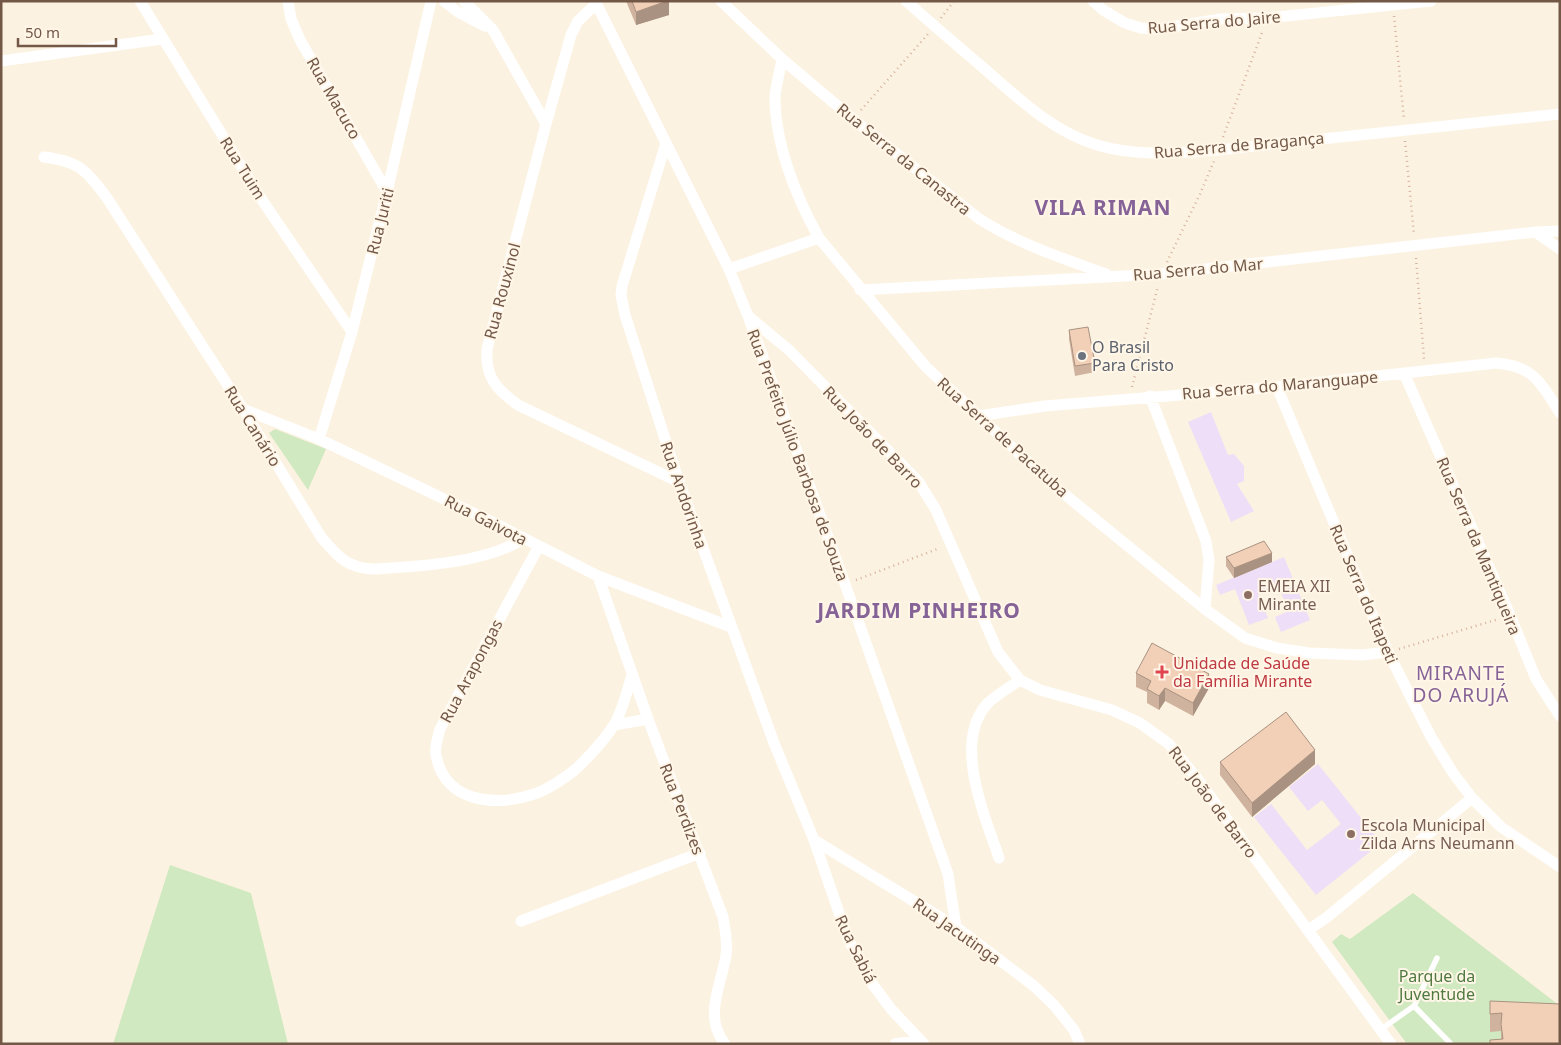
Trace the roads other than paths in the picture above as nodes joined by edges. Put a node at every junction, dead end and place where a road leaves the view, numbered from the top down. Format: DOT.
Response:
graph roads {
  1 [pos="140,1"];
  2 [pos="288,1"];
  3 [pos="431,1"];
  4 [pos="444,1"];
  5 [pos="464,1"];
  6 [pos="721,1"];
  7 [pos="906,1"];
  8 [pos="1093,1"];
  9 [pos="1431,1"];
  10 [pos="596,3"];
  11 [pos="493,30"];
  12 [pos="162,39"];
  13 [pos="782,59"];
  14 [pos="1,61"];
  15 [pos="1560,114"];
  16 [pos="546,124"];
  17 [pos="666,143"];
  18 [pos="44,157"];
  19 [pos="387,192"];
  20 [pos="1560,231"];
  21 [pos="1535,232"];
  22 [pos="819,238"];
  23 [pos="1560,249"];
  24 [pos="729,270"];
  25 [pos="1113,276"];
  26 [pos="860,290"];
  27 [pos="748,316"];
  28 [pos="352,332"];
  29 [pos="1404,373"];
  30 [pos="1277,387"];
  31 [pos="1150,396"];
  32 [pos="243,409"];
  33 [pos="1560,413"];
  34 [pos="978,416"];
  35 [pos="319,439"];
  36 [pos="679,482"];
  37 [pos="524,539"];
  38 [pos="539,546"];
  39 [pos="598,576"];
  40 [pos="1205,608"];
  41 [pos="731,626"];
  42 [pos="1388,652"];
  43 [pos="632,675"];
  44 [pos="1020,680"];
  45 [pos="1560,716"];
  46 [pos="648,719"];
  47 [pos="614,725"];
  48 [pos="1472,798"];
  49 [pos="814,840"];
  50 [pos="700,853"];
  51 [pos="999,858"];
  52 [pos="1560,867"];
  53 [pos="521,921"];
  54 [pos="956,927"];
  55 [pos="1308,930"];
  56 [pos="1437,958"];
  57 [pos="1414,1006"];
  58 [pos="1380,1030"];
  59 [pos="922,1042"];
  60 [pos="725,1044"];
  61 [pos="895,1044"];
  62 [pos="1080,1044"];
  63 [pos="1391,1044"];
  64 [pos="1451,1044"];
  1 -- 12 [label="street, Rua Tuim"];
  2 -- 19 [label="street, Rua Macuco"];
  3 -- 19 [label="street, Rua Juriti"];
  4 -- 11 [label="street"];
  5 -- 11 [label="street"];
  6 -- 13 [label="street, Rua Serra da Canastra"];
  7 -- 15 [label="street, Rua Serra de Bragança"];
  8 -- 9 [label="street, Rua Serra do Jaire"];
  10 -- 16 [label="street, Rua Rouxinol"];
  10 -- 17 [label="street, Rua Prefeito Júlio Barbosa de Souza"];
  11 -- 16 [label="street"];
  12 -- 14 [label="street"];
  12 -- 28 [label="street, Rua Tuim"];
  13 -- 22 [label="street, Rua Serra de Pacatuba"];
  13 -- 25 [label="street, Rua Serra da Canastra"];
  16 -- 36 [label="street, Rua Rouxinol"];
  17 -- 24 [label="street, Rua Prefeito Júlio Barbosa de Souza"];
  17 -- 36 [label="street, Rua Andorinha"];
  18 -- 32 [label="street, Rua Canário"];
  19 -- 28 [label="street, Rua Juriti"];
  20 -- 21 [label="street, Rua Serra do Mar"];
  21 -- 23 [label="street"];
  21 -- 25 [label="street, Rua Serra do Mar"];
  22 -- 24 [label="street"];
  22 -- 26 [label="street, Rua Serra de Pacatuba"];
  24 -- 27 [label="street, Rua Prefeito Júlio Barbosa de Souza"];
  25 -- 26 [label="street, Rua Serra do Mar"];
  26 -- 34 [label="street, Rua Serra de Pacatuba"];
  27 -- 44 [label="street, Rua João de Barro"];
  27 -- 54 [label="street, Rua Prefeito Júlio Barbosa de Souza"];
  28 -- 35 [label="street, Rua Juriti"];
  29 -- 30 [label="street, Rua Serra do Maranguape"];
  29 -- 33 [label="street, Rua Serra do Maranguape"];
  29 -- 45 [label="street, Rua Serra da Mantiqueira"];
  30 -- 31 [label="street, Rua Serra do Maranguape"];
  30 -- 42 [label="street, Rua Serra do Itapeti"];
  31 -- 34 [label="street, Rua Serra do Maranguape"];
  31 -- 40 [label="street"];
  32 -- 35 [label="street, Rua Gaivota"];
  32 -- 37 [label="street, Rua Canário"];
  34 -- 40 [label="street, Rua Serra de Pacatuba"];
  35 -- 37 [label="street, Rua Gaivota"];
  36 -- 41 [label="street, Rua Andorinha"];
  37 -- 38 [label="street, Rua Gaivota"];
  38 -- 39 [label="street, Rua Gaivota"];
  38 -- 47 [label="street, Rua Arapongas"];
  39 -- 41 [label="street, Rua Gaivota"];
  39 -- 43 [label="street, Rua Perdizes"];
  40 -- 42 [label="street, Rua Serra de Pacatuba"];
  41 -- 49 [label="street, Rua Andorinha"];
  42 -- 48 [label="street, Rua Serra do Itapeti"];
  43 -- 46 [label="street, Rua Perdizes"];
  43 -- 47 [label="street, Rua Arapongas"];
  44 -- 51 [label="street"];
  44 -- 55 [label="street, Rua João de Barro"];
  46 -- 47 [label="street"];
  46 -- 50 [label="street, Rua Perdizes"];
  48 -- 52 [label="street, Rua Serra do Itapeti"];
  48 -- 55 [label="street"];
  49 -- 54 [label="street, Rua Jacutinga"];
  49 -- 59 [label="street, Rua Sabiá"];
  50 -- 53 [label="street"];
  50 -- 60 [label="street, Rua Perdizes"];
  54 -- 62 [label="street, Rua Jacutinga"];
  55 -- 58 [label="street, Rua João de Barro"];
  56 -- 57 [label="lane"];
  57 -- 58 [label="lane"];
  57 -- 64 [label="lane"];
  58 -- 63 [label="street, Rua João de Barro"];
  59 -- 61 [label="street"];
}
